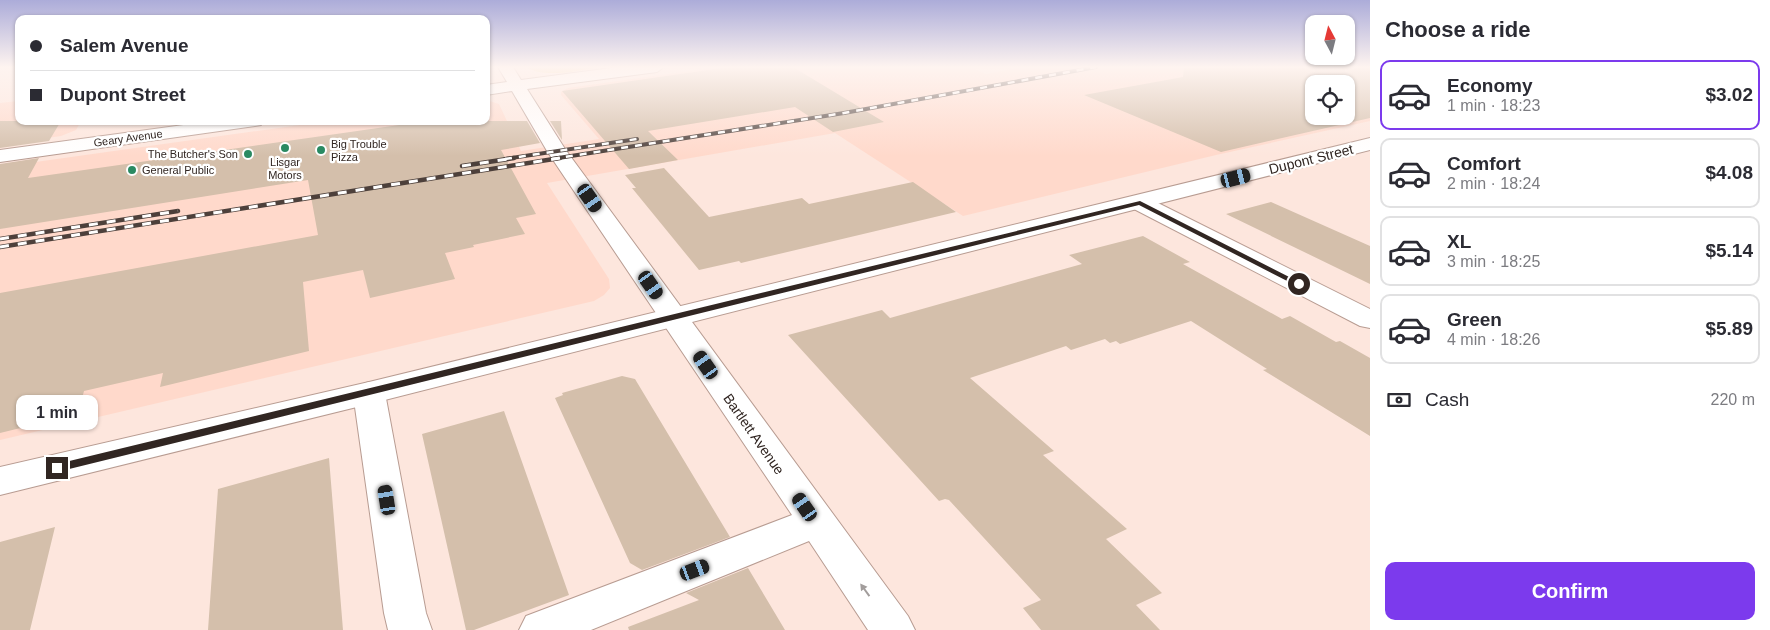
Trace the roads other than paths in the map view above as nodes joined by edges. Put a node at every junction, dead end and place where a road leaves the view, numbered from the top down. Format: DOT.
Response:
graph roads {
  1 [pos="523,96"];
  2 [pos="210,125"];
  3 [pos="1370,144"];
  4 [pos="0,156"];
  5 [pos="1140,203"];
  6 [pos="673,317"];
  7 [pos="1370,320"];
  8 [pos="369,392"];
  9 [pos="0,481"];
  10 [pos="816,522"];
  11 [pos="410,630"];
  12 [pos="541,630"];
  13 [pos="893,630"];
  1 -- 6 [label="street, Bartlett Avenue"];
  2 -- 4 [label="street, Geary Avenue"];
  3 -- 5 [label="street, Dupont Street"];
  5 -- 6 [label="street, Dupont Street"];
  5 -- 7 [label="street"];
  6 -- 8 [label="street, Dupont Street"];
  6 -- 10 [label="street, Bartlett Avenue"];
  8 -- 9 [label="street, Dupont Street"];
  8 -- 11 [label="street"];
  10 -- 12 [label="street"];
  13 -- 10 [label="street, Bartlett Avenue, one-way"];
}
